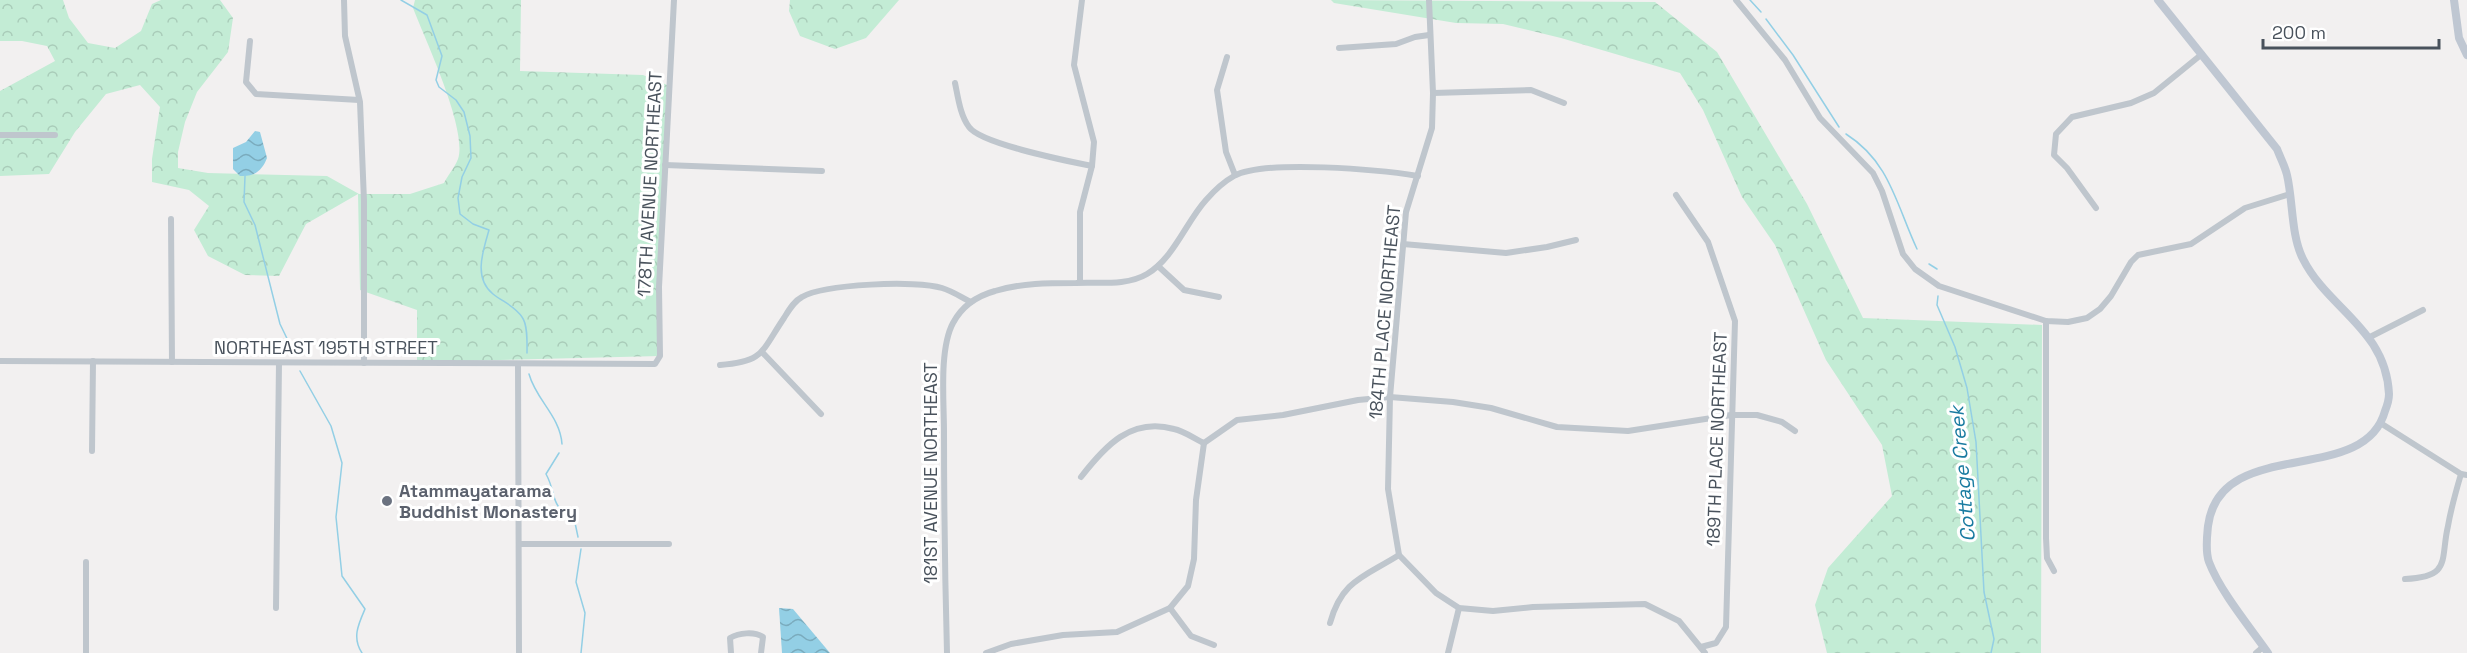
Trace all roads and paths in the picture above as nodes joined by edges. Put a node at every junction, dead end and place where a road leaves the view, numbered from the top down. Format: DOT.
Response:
graph roads {
  1 [pos="344,0"];
  2 [pos="674,0"];
  3 [pos="1082,0"];
  4 [pos="1429,0"];
  5 [pos="1736,0"];
  6 [pos="2158,0"];
  7 [pos="2454,0"];
  8 [pos="1429,35"];
  9 [pos="250,41"];
  10 [pos="1339,48"];
  11 [pos="2202,54"];
  12 [pos="2467,54"];
  13 [pos="1227,57"];
  14 [pos="954,83"];
  15 [pos="1433,93"];
  16 [pos="360,100"];
  17 [pos="1564,103"];
  18 [pos="0,135"];
  19 [pos="55,135"];
  20 [pos="665,165"];
  21 [pos="1092,166"];
  22 [pos="822,171"];
  23 [pos="1235,175"];
  24 [pos="1418,176"];
  25 [pos="2290,194"];
  26 [pos="1676,195"];
  27 [pos="2096,208"];
  28 [pos="171,219"];
  29 [pos="1576,240"];
  30 [pos="1403,244"];
  31 [pos="1158,266"];
  32 [pos="1080,282"];
  33 [pos="1219,297"];
  34 [pos="971,302"];
  35 [pos="2423,310"];
  36 [pos="2046,321"];
  37 [pos="2370,337"];
  38 [pos="762,352"];
  39 [pos="0,361"];
  40 [pos="93,361"];
  41 [pos="172,362"];
  42 [pos="279,363"];
  43 [pos="364,363"];
  44 [pos="518,364"];
  45 [pos="652,365"];
  46 [pos="720,365"];
  47 [pos="1390,397"];
  48 [pos="821,414"];
  49 [pos="1731,415"];
  50 [pos="2382,424"];
  51 [pos="1795,431"];
  52 [pos="1204,443"];
  53 [pos="92,451"];
  54 [pos="2464,475"];
  55 [pos="1081,477"];
  56 [pos="519,544"];
  57 [pos="669,544"];
  58 [pos="1399,555"];
  59 [pos="86,562"];
  60 [pos="2054,571"];
  61 [pos="2405,579"];
  62 [pos="276,608"];
  63 [pos="1170,608"];
  64 [pos="1459,608"];
  65 [pos="1330,623"];
  66 [pos="1214,645"];
  67 [pos="1703,650"];
  68 [pos="2262,651"];
  69 [pos="86,653"];
  70 [pos="519,653"];
  71 [pos="731,653"];
  72 [pos="761,653"];
  73 [pos="947,653"];
  74 [pos="986,653"];
  75 [pos="1448,653"];
  1 -- 16 [label="street"];
  2 -- 20 [label="street, 178TH AVENUE NORTHEAST"];
  3 -- 21 [label="street"];
  4 -- 8 [label="street, 184TH PLACE NORTHEAST"];
  5 -- 36 [label="street"];
  6 -- 11 [label="street"];
  7 -- 12 [label="street"];
  8 -- 10 [label="street"];
  8 -- 15 [label="street, 184TH PLACE NORTHEAST"];
  9 -- 16 [label="street"];
  11 -- 25 [label="street"];
  11 -- 27 [label="street"];
  13 -- 23 [label="street"];
  14 -- 21 [label="street"];
  15 -- 17 [label="street"];
  15 -- 24 [label="street, 184TH PLACE NORTHEAST"];
  16 -- 43 [label="street"];
  18 -- 19 [label="street"];
  20 -- 22 [label="street"];
  20 -- 45 [label="street, 178TH AVENUE NORTHEAST"];
  21 -- 32 [label="street"];
  23 -- 24 [label="street"];
  23 -- 31 [label="street"];
  24 -- 30 [label="street, 184TH PLACE NORTHEAST"];
  25 -- 36 [label="street"];
  25 -- 37 [label="street"];
  26 -- 49 [label="street, 189TH PLACE NORTHEAST"];
  28 -- 41 [label="street"];
  29 -- 30 [label="street"];
  30 -- 47 [label="street, 184TH PLACE NORTHEAST"];
  31 -- 32 [label="street"];
  31 -- 33 [label="street"];
  32 -- 34 [label="street"];
  34 -- 38 [label="street"];
  34 -- 73 [label="street, 181ST AVENUE NORTHEAST"];
  35 -- 37 [label="street"];
  36 -- 60 [label="street"];
  37 -- 50 [label="street"];
  38 -- 46 [label="street"];
  38 -- 48 [label="street"];
  39 -- 40 [label="street, NORTHEAST 195TH STREET"];
  40 -- 41 [label="street, NORTHEAST 195TH STREET"];
  40 -- 53 [label="street"];
  41 -- 42 [label="street, NORTHEAST 195TH STREET"];
  42 -- 43 [label="street, NORTHEAST 195TH STREET"];
  42 -- 62 [label="street"];
  43 -- 44 [label="street, NORTHEAST 195TH STREET"];
  44 -- 45 [label="street, NORTHEAST 195TH STREET"];
  44 -- 56 [label="street"];
  47 -- 49 [label="street"];
  47 -- 52 [label="street"];
  47 -- 58 [label="street, 184TH PLACE NORTHEAST"];
  49 -- 51 [label="street"];
  49 -- 67 [label="street, 189TH PLACE NORTHEAST"];
  50 -- 54 [label="street"];
  50 -- 68 [label="street"];
  52 -- 55 [label="street"];
  52 -- 63 [label="street"];
  54 -- 61 [label="street"];
  56 -- 57 [label="street"];
  56 -- 70 [label="street"];
  58 -- 64 [label="street"];
  58 -- 65 [label="street"];
  59 -- 69 [label="street"];
  63 -- 66 [label="street"];
  63 -- 74 [label="street"];
  64 -- 67 [label="street"];
  64 -- 75 [label="street"];
  71 -- 72 [label="street"];
}
